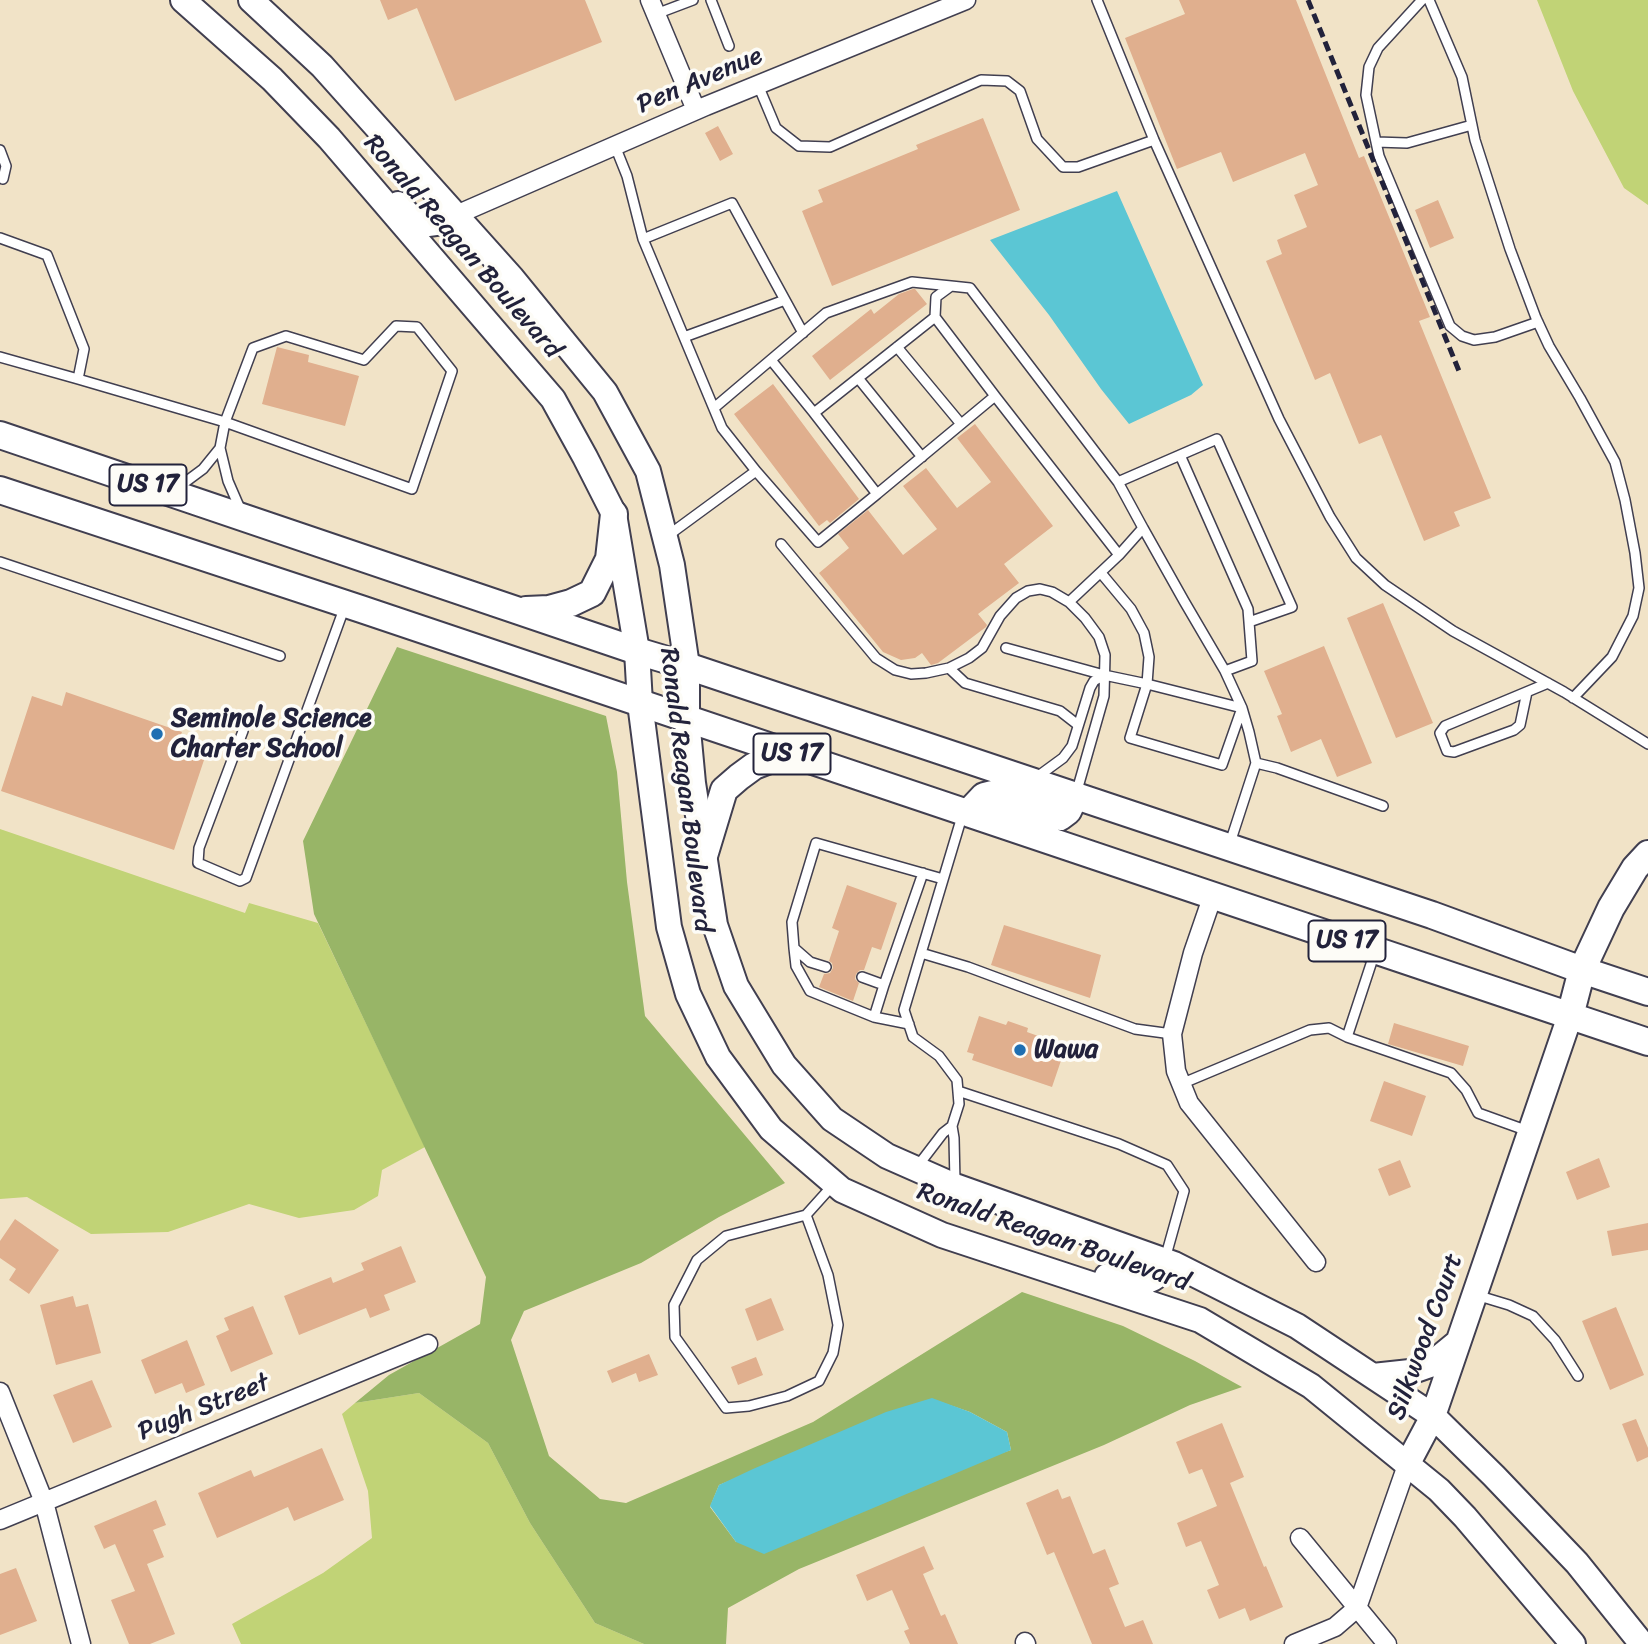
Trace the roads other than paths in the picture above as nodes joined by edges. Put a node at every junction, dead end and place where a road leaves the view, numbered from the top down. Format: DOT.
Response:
graph roads {
  1 [pos="251,0"];
  2 [pos="693,0"];
  3 [pos="711,0"];
  4 [pos="966,0"];
  5 [pos="1097,0"];
  6 [pos="1422,0"];
  7 [pos="1429,0"];
  8 [pos="194,3"];
  9 [pos="653,7"];
  10 [pos="729,46"];
  11 [pos="758,85"];
  12 [pos="696,110"];
  13 [pos="1472,125"];
  14 [pos="329,138"];
  15 [pos="1154,140"];
  16 [pos="1376,142"];
  17 [pos="615,146"];
  18 [pos="0,150"];
  19 [pos="0,177"];
  20 [pos="456,215"];
  21 [pos="0,238"];
  22 [pos="643,239"];
  23 [pos="951,286"];
  24 [pos="785,300"];
  25 [pos="935,317"];
  26 [pos="1538,322"];
  27 [pos="803,333"];
  28 [pos="684,337"];
  29 [pos="897,347"];
  30 [pos="0,357"];
  31 [pos="771,360"];
  32 [pos="858,378"];
  33 [pos="78,379"];
  34 [pos="995,396"];
  35 [pos="714,408"];
  36 [pos="814,413"];
  37 [pos="226,422"];
  38 [pos="961,424"];
  39 [pos="0,435"];
  40 [pos="220,448"];
  41 [pos="1180,455"];
  42 [pos="922,457"];
  43 [pos="756,471"];
  44 [pos="1118,482"];
  45 [pos="0,490"];
  46 [pos="172,493"];
  47 [pos="877,494"];
  48 [pos="614,513"];
  49 [pos="243,517"];
  50 [pos="1143,528"];
  51 [pos="665,538"];
  52 [pos="781,544"];
  53 [pos="1119,555"];
  54 [pos="0,562"];
  55 [pos="1101,573"];
  56 [pos="1069,602"];
  57 [pos="346,605"];
  58 [pos="521,611"];
  59 [pos="1249,622"];
  60 [pos="1006,648"];
  61 [pos="637,651"];
  62 [pos="280,656"];
  63 [pos="687,666"];
  64 [pos="949,668"];
  65 [pos="1225,671"];
  66 [pos="1104,675"];
  67 [pos="1548,683"];
  68 [pos="1147,684"];
  69 [pos="1527,692"];
  70 [pos="1573,698"];
  71 [pos="640,703"];
  72 [pos="1242,708"];
  73 [pos="687,719"];
  74 [pos="1078,725"];
  75 [pos="243,731"];
  76 [pos="1648,744"];
  77 [pos="797,755"];
  78 [pos="1256,763"];
  79 [pos="1030,781"];
  80 [pos="1075,796"];
  81 [pos="1383,806"];
  82 [pos="966,812"];
  83 [pos="1229,847"];
  84 [pos="1648,854"];
  85 [pos="705,856"];
  86 [pos="923,873"];
  87 [pos="943,879"];
  88 [pos="1213,895"];
  89 [pos="794,948"];
  90 [pos="1375,950"];
  91 [pos="921,953"];
  92 [pos="827,967"];
  93 [pos="1582,970"];
  94 [pos="862,977"];
  95 [pos="884,985"];
  96 [pos="1648,992"];
  97 [pos="1570,1016"];
  98 [pos="874,1017"];
  99 [pos="909,1024"];
  100 [pos="1172,1034"];
  101 [pos="1347,1037"];
  102 [pos="1648,1042"];
  103 [pos="1181,1084"];
  104 [pos="958,1091"];
  105 [pos="952,1126"];
  106 [pos="1530,1131"];
  107 [pos="915,1169"];
  108 [pos="834,1183"];
  109 [pos="955,1186"];
  110 [pos="806,1215"];
  111 [pos="1010,1257"];
  112 [pos="1164,1261"];
  113 [pos="1316,1262"];
  114 [pos="1474,1295"];
  115 [pos="1458,1342"];
  116 [pos="428,1344"];
  117 [pos="1373,1376"];
  118 [pos="1578,1376"];
  119 [pos="0,1392"];
  120 [pos="1433,1416"];
  121 [pos="1407,1465"];
  122 [pos="44,1502"];
  123 [pos="0,1520"];
  124 [pos="1300,1538"];
  125 [pos="1357,1608"];
  126 [pos="81,1644"];
  127 [pos="1294,1644"];
  128 [pos="1387,1644"];
  129 [pos="1573,1644"];
  130 [pos="1642,1644"];
  1 -- 20 [label="main road, Ronald Reagan Boulevard"];
  2 -- 9 [label="lane"];
  3 -- 10 [label="lane"];
  4 -- 11 [label="street, Pen Avenue"];
  5 -- 15 [label="lane"];
  6 -- 16 [label="lane"];
  7 -- 13 [label="lane"];
  8 -- 14 [label="main road, Ronald Reagan Boulevard"];
  9 -- 12 [label="street"];
  11 -- 12 [label="street, Pen Avenue"];
  11 -- 15 [label="lane"];
  12 -- 17 [label="street, Pen Avenue"];
  13 -- 16 [label="lane"];
  13 -- 26 [label="lane"];
  14 -- 20 [label="main road"];
  14 -- 48 [label="main road, Ronald Reagan Boulevard"];
  15 -- 67 [label="lane"];
  16 -- 26 [label="lane"];
  17 -- 20 [label="street, Pen Avenue"];
  17 -- 22 [label="lane"];
  18 -- 19 [label="lane"];
  20 -- 51 [label="main road, Ronald Reagan Boulevard"];
  21 -- 33 [label="lane"];
  22 -- 24 [label="lane"];
  22 -- 28 [label="lane"];
  23 -- 25 [label="lane"];
  23 -- 27 [label="lane"];
  23 -- 44 [label="lane"];
  24 -- 27 [label="lane"];
  24 -- 28 [label="lane"];
  25 -- 29 [label="lane"];
  25 -- 34 [label="lane"];
  26 -- 70 [label="lane"];
  27 -- 31 [label="lane"];
  28 -- 35 [label="lane"];
  29 -- 32 [label="lane"];
  29 -- 38 [label="lane"];
  30 -- 33 [label="lane"];
  31 -- 35 [label="lane"];
  31 -- 36 [label="lane"];
  32 -- 36 [label="lane"];
  32 -- 42 [label="lane"];
  33 -- 37 [label="lane"];
  34 -- 38 [label="lane"];
  34 -- 53 [label="lane"];
  35 -- 43 [label="lane"];
  36 -- 47 [label="lane"];
  37 -- 37 [label="lane"];
  37 -- 40 [label="lane"];
  38 -- 42 [label="lane"];
  39 -- 46 [label="main road, US 17"];
  40 -- 46 [label="lane"];
  40 -- 49 [label="lane"];
  41 -- 44 [label="lane"];
  41 -- 59 [label="lane"];
  41 -- 59 [label="lane"];
  42 -- 47 [label="lane"];
  43 -- 47 [label="lane"];
  43 -- 51 [label="lane"];
  44 -- 50 [label="lane"];
  45 -- 57 [label="main road, US 17"];
  46 -- 49 [label="main road, US 17"];
  48 -- 58 [label="main road"];
  48 -- 61 [label="main road, Ronald Reagan Boulevard"];
  49 -- 58 [label="main road, US 17"];
  50 -- 53 [label="lane"];
  50 -- 65 [label="lane"];
  51 -- 63 [label="main road, Ronald Reagan Boulevard"];
  52 -- 64 [label="lane"];
  53 -- 55 [label="lane"];
  54 -- 62 [label="lane"];
  55 -- 56 [label="lane"];
  55 -- 68 [label="lane"];
  56 -- 64 [label="lane"];
  56 -- 66 [label="lane"];
  57 -- 71 [label="main road, US 17"];
  57 -- 75 [label="lane"];
  58 -- 61 [label="main road, US 17"];
  59 -- 65 [label="lane"];
  60 -- 66 [label="lane"];
  61 -- 63 [label="main road, US 17"];
  61 -- 71 [label="main road, Ronald Reagan Boulevard"];
  63 -- 73 [label="main road, Ronald Reagan Boulevard"];
  63 -- 79 [label="main road, US 17"];
  64 -- 74 [label="lane"];
  65 -- 72 [label="lane"];
  66 -- 68 [label="lane"];
  66 -- 74 [label="lane"];
  66 -- 80 [label="lane"];
  67 -- 69 [label="lane"];
  67 -- 70 [label="lane"];
  68 -- 72 [label="lane"];
  68 -- 72 [label="lane"];
  69 -- 69 [label="lane"];
  70 -- 76 [label="lane"];
  71 -- 73 [label="main road, US 17"];
  71 -- 108 [label="main road, Ronald Reagan Boulevard"];
  72 -- 78 [label="lane"];
  73 -- 77 [label="main road, US 17"];
  73 -- 85 [label="main road, Ronald Reagan Boulevard"];
  74 -- 79 [label="lane"];
  77 -- 82 [label="main road, US 17"];
  77 -- 85 [label="main road"];
  78 -- 81 [label="lane"];
  78 -- 83 [label="lane"];
  79 -- 80 [label="main road, US 17"];
  80 -- 82 [label="main road"];
  80 -- 83 [label="main road, US 17"];
  82 -- 87 [label="lane"];
  82 -- 88 [label="main road, US 17"];
  83 -- 93 [label="main road, US 17"];
  84 -- 93 [label="main road"];
  85 -- 107 [label="main road, Ronald Reagan Boulevard"];
  86 -- 87 [label="lane"];
  86 -- 89 [label="lane"];
  86 -- 95 [label="lane"];
  87 -- 91 [label="lane"];
  88 -- 90 [label="main road, US 17"];
  88 -- 100 [label="street"];
  89 -- 92 [label="lane"];
  89 -- 98 [label="lane"];
  90 -- 97 [label="main road, US 17"];
  90 -- 101 [label="lane"];
  91 -- 99 [label="lane"];
  91 -- 100 [label="lane"];
  93 -- 96 [label="main road, US 17"];
  93 -- 97 [label="main road"];
  94 -- 95 [label="lane"];
  95 -- 98 [label="lane"];
  97 -- 102 [label="main road, US 17"];
  97 -- 106 [label="main road, Silkwood Court"];
  98 -- 99 [label="lane"];
  99 -- 104 [label="lane"];
  100 -- 103 [label="street"];
  101 -- 103 [label="lane"];
  101 -- 106 [label="lane"];
  103 -- 113 [label="street"];
  104 -- 105 [label="lane"];
  104 -- 112 [label="lane"];
  105 -- 107 [label="lane"];
  105 -- 109 [label="lane"];
  106 -- 114 [label="main road, Silkwood Court"];
  107 -- 109 [label="main road, Ronald Reagan Boulevard"];
  108 -- 110 [label="lane"];
  108 -- 111 [label="main road, Ronald Reagan Boulevard"];
  109 -- 112 [label="main road, Ronald Reagan Boulevard"];
  110 -- 110 [label="lane"];
  111 -- 112 [label="main road"];
  111 -- 121 [label="main road, Ronald Reagan Boulevard"];
  112 -- 117 [label="main road, Ronald Reagan Boulevard"];
  114 -- 115 [label="main road, Silkwood Court"];
  114 -- 118 [label="lane"];
  115 -- 117 [label="main road"];
  115 -- 120 [label="main road, Silkwood Court"];
  116 -- 122 [label="street, Pugh Street"];
  117 -- 120 [label="main road, Ronald Reagan Boulevard"];
  119 -- 122 [label="street"];
  120 -- 121 [label="main road, Silkwood Court"];
  120 -- 130 [label="main road, Ronald Reagan Boulevard"];
  121 -- 125 [label="street, Silkwood Court"];
  121 -- 129 [label="main road, Ronald Reagan Boulevard"];
  122 -- 123 [label="street, Pugh Street"];
  122 -- 126 [label="street"];
  124 -- 125 [label="street"];
  125 -- 127 [label="street"];
  125 -- 128 [label="street"];
}
